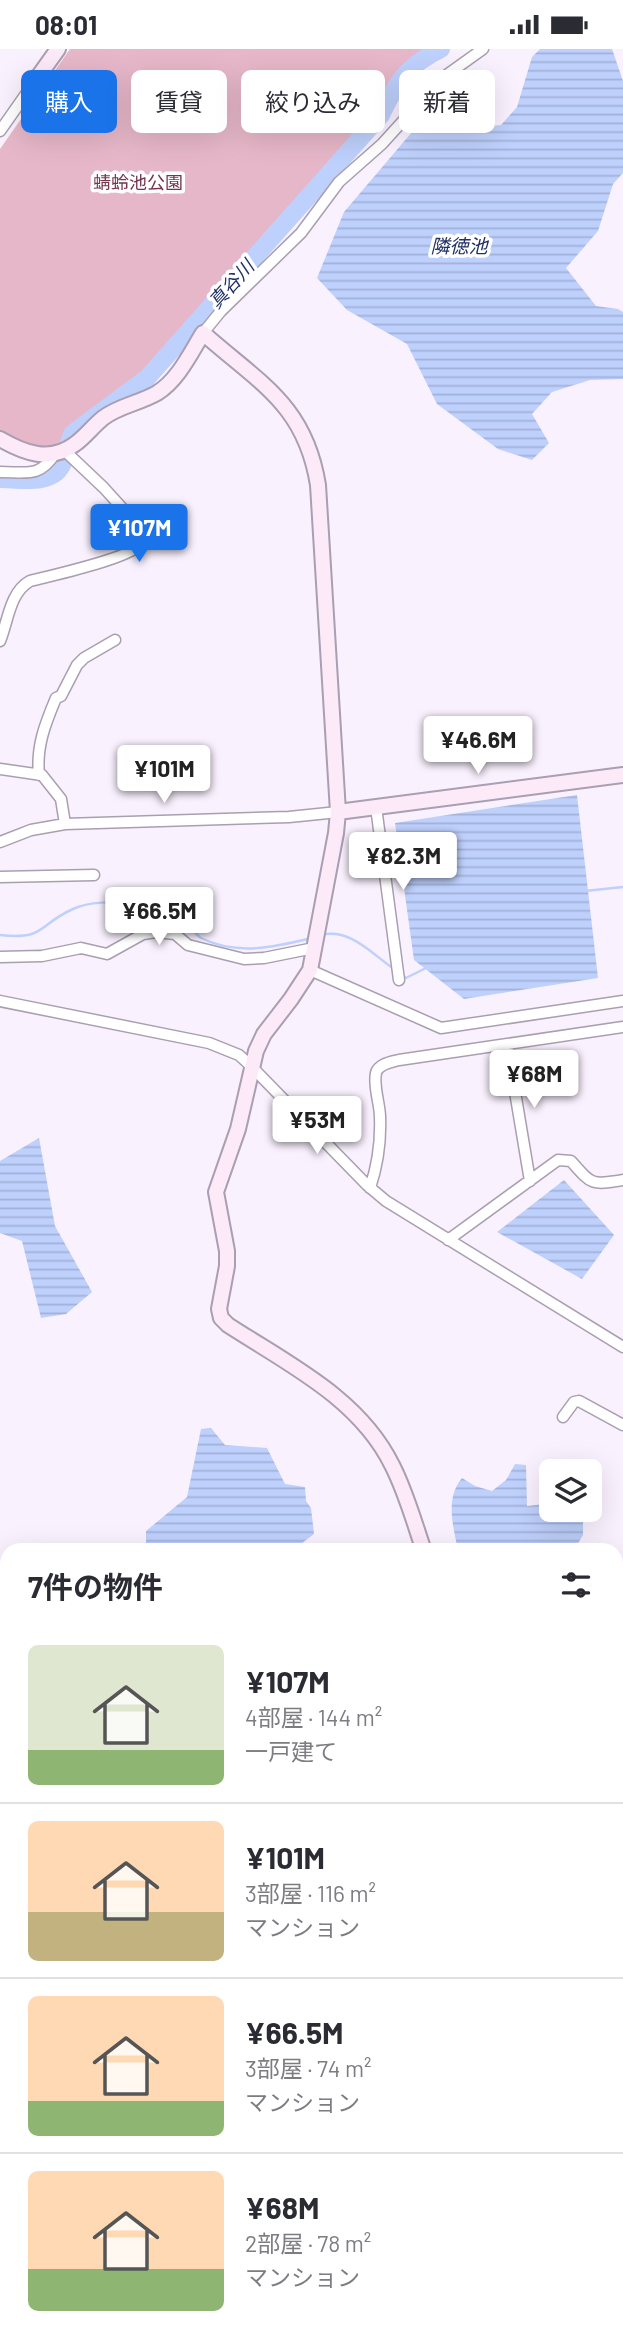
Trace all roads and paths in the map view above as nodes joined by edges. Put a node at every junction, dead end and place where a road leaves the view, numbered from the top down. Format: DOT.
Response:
graph roads {
  1 [pos="58,49"];
  2 [pos="483,49"];
  3 [pos="43,70"];
  4 [pos="21,101"];
  5 [pos="0,131"];
  6 [pos="203,333"];
  7 [pos="0,439"];
  8 [pos="60,452"];
  9 [pos="0,473"];
  10 [pos="115,640"];
  11 [pos="0,641"];
  12 [pos="0,769"];
  13 [pos="38,775"];
  14 [pos="623,775"];
  15 [pos="376,807"];
  16 [pos="338,812"];
  17 [pos="65,824"];
  18 [pos="0,842"];
  19 [pos="94,875"];
  20 [pos="0,877"];
  21 [pos="314,948"];
  22 [pos="0,957"];
  23 [pos="310,969"];
  24 [pos="398,980"];
  25 [pos="0,1001"];
  26 [pos="623,1001"];
  27 [pos="623,1027"];
  28 [pos="507,1044"];
  29 [pos="251,1066"];
  30 [pos="623,1180"];
  31 [pos="530,1181"];
  32 [pos="370,1188"];
  33 [pos="448,1240"];
  34 [pos="623,1347"];
  35 [pos="563,1417"];
  36 [pos="623,1425"];
  37 [pos="421,1543"];
  1 -- 3 [label="street"];
  2 -- 6 [label="street"];
  4 -- 5 [label="street"];
  6 -- 8 [label="street"];
  6 -- 16 [label="street"];
  7 -- 8 [label="street"];
  8 -- 9 [label="street"];
  8 -- 11 [label="street"];
  10 -- 13 [label="street"];
  12 -- 13 [label="street"];
  13 -- 17 [label="street"];
  14 -- 15 [label="street"];
  15 -- 16 [label="street"];
  15 -- 24 [label="street"];
  16 -- 17 [label="street"];
  16 -- 21 [label="street"];
  17 -- 18 [label="street"];
  19 -- 20 [label="street"];
  21 -- 22 [label="street"];
  21 -- 23 [label="street"];
  23 -- 26 [label="street"];
  23 -- 29 [label="street"];
  25 -- 29 [label="street"];
  27 -- 28 [label="street"];
  28 -- 31 [label="street"];
  28 -- 32 [label="street"];
  29 -- 32 [label="street"];
  29 -- 37 [label="street"];
  30 -- 31 [label="street"];
  31 -- 33 [label="street"];
  32 -- 33 [label="street"];
  33 -- 34 [label="street"];
  35 -- 36 [label="street"];
}
